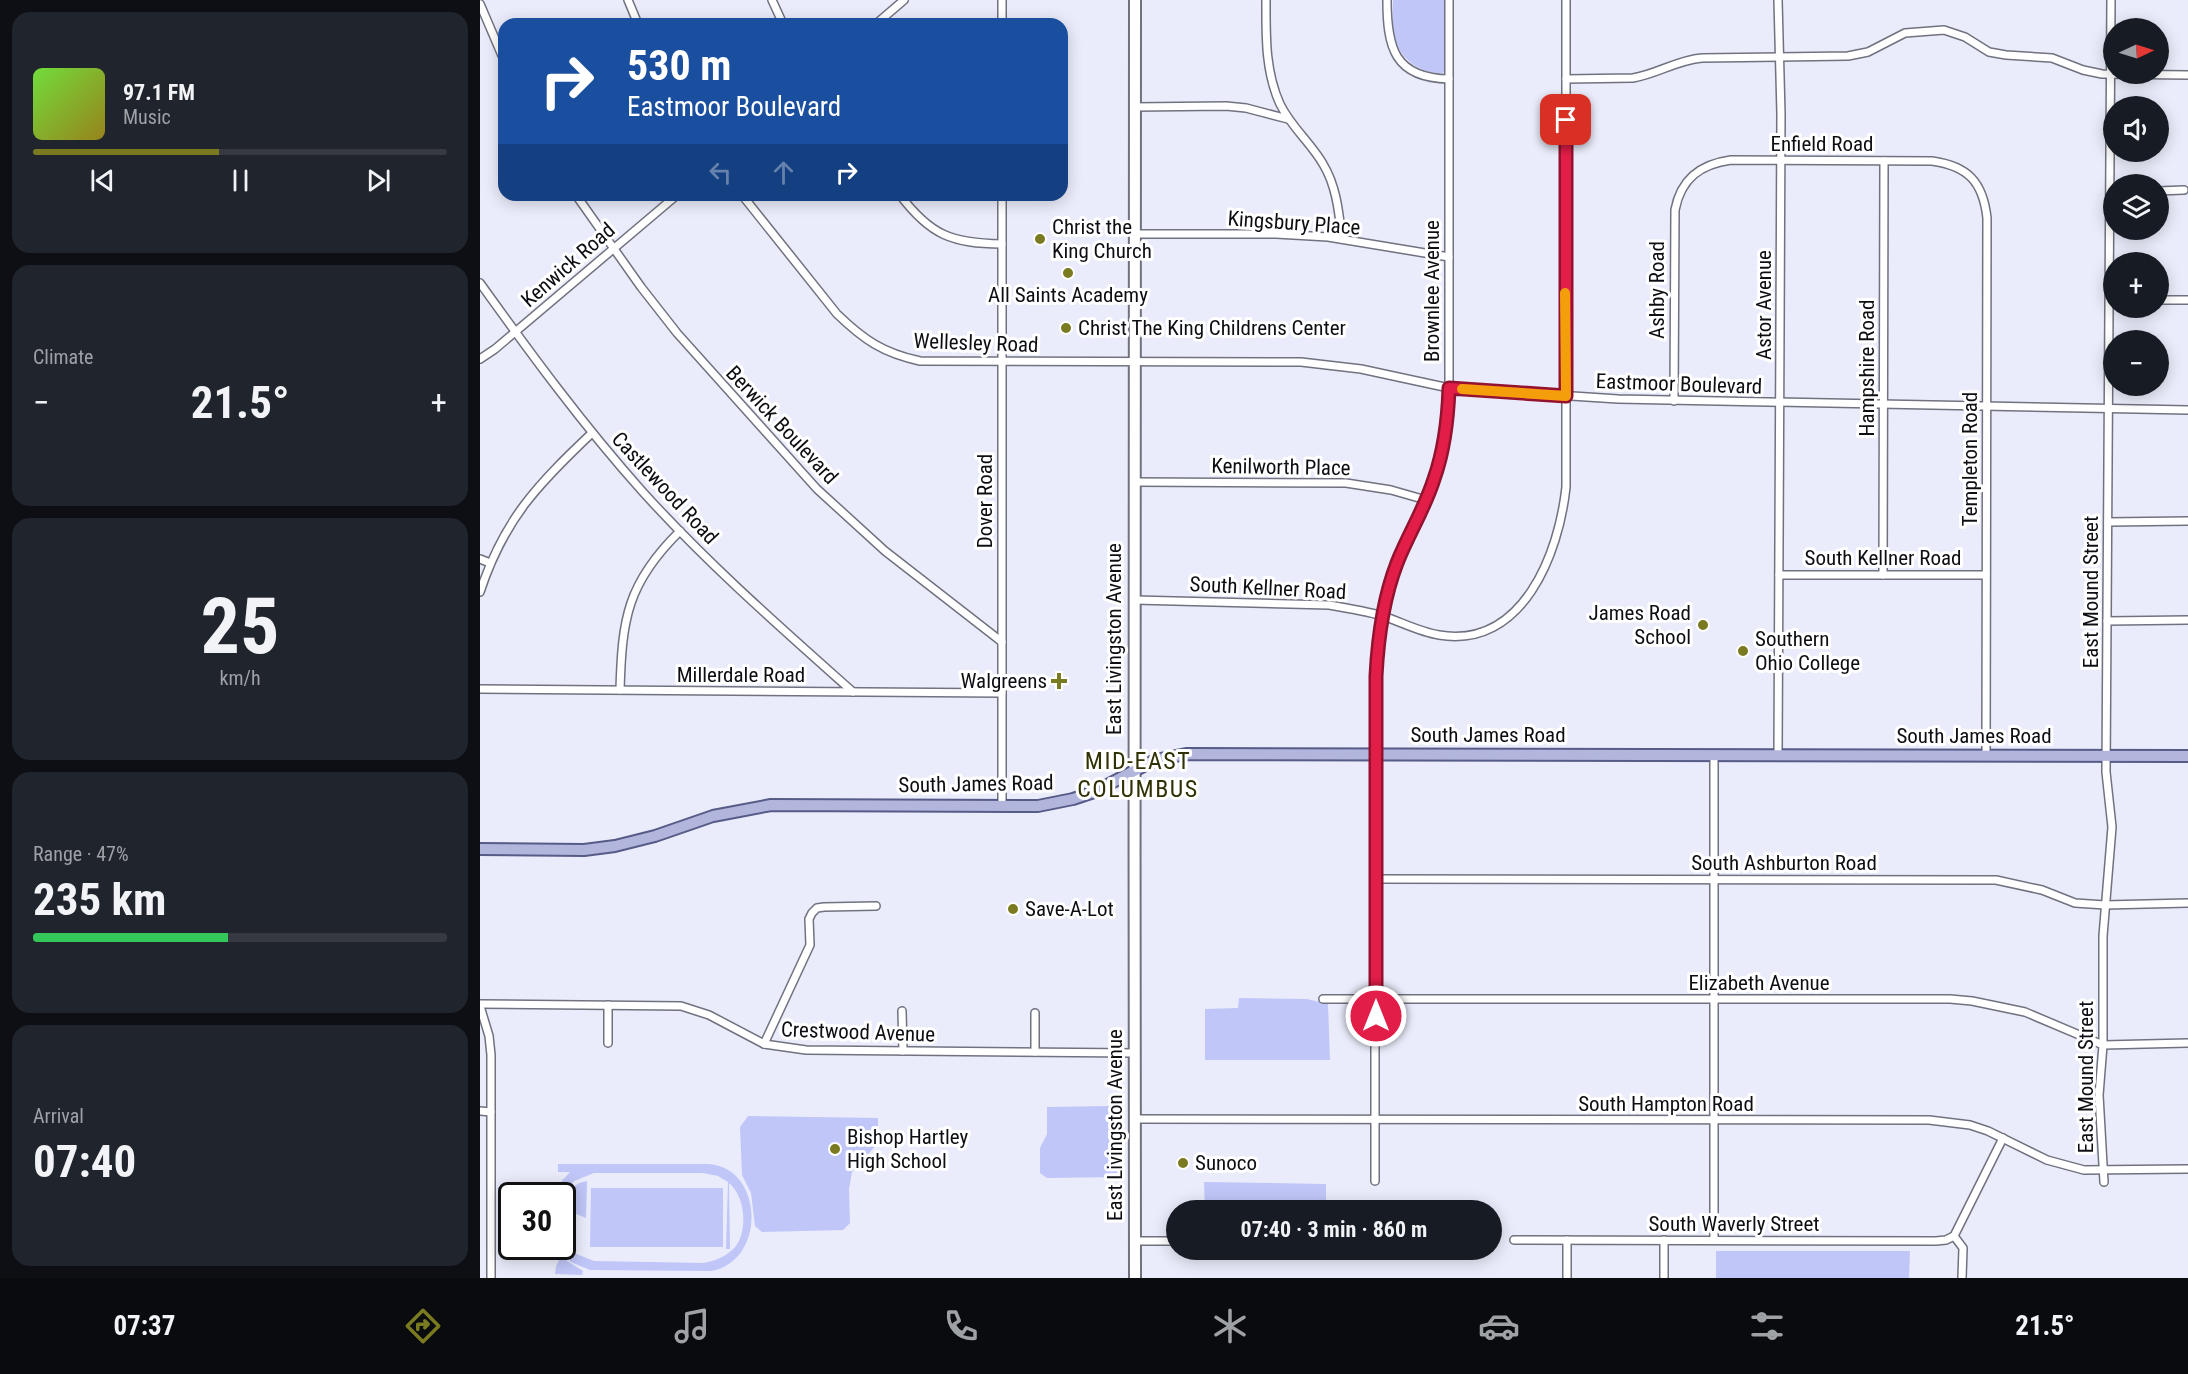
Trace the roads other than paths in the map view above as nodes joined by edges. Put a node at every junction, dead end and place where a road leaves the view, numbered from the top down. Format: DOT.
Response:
graph roads {
  1 [pos="628,0"];
  2 [pos="772,0"];
  3 [pos="904,0"];
  4 [pos="1002,0"];
  5 [pos="1135,0"];
  6 [pos="1266,0"];
  7 [pos="1387,0"];
  8 [pos="1449,0"];
  9 [pos="1566,0"];
  10 [pos="1778,0"];
  11 [pos="2111,0"];
  12 [pos="480,4"];
  13 [pos="636,18"];
  14 [pos="780,18"];
  15 [pos="883,18"];
  16 [pos="1002,18"];
  17 [pos="2111,18"];
  18 [pos="498,46"];
  19 [pos="1780,57"];
  20 [pos="2103,73"];
  21 [pos="2169,75"];
  22 [pos="2188,75"];
  23 [pos="1449,79"];
  24 [pos="1566,79"];
  25 [pos="2110,84"];
  26 [pos="1135,107"];
  27 [pos="1288,119"];
  28 [pos="1781,160"];
  29 [pos="1884,161"];
  30 [pos="1963,171"];
  31 [pos="2111,174"];
  32 [pos="1686,182"];
  33 [pos="2184,190"];
  34 [pos="2169,191"];
  35 [pos="580,201"];
  36 [pos="670,201"];
  37 [pos="747,201"];
  38 [pos="905,201"];
  39 [pos="1002,201"];
  40 [pos="1135,234"];
  41 [pos="1342,239"];
  42 [pos="1002,244"];
  43 [pos="613,248"];
  44 [pos="1449,257"];
  45 [pos="480,283"];
  46 [pos="2169,300"];
  47 [pos="2188,300"];
  48 [pos="2111,318"];
  49 [pos="516,332"];
  50 [pos="480,359"];
  51 [pos="1001,362"];
  52 [pos="1136,362"];
  53 [pos="1449,388"];
  54 [pos="1566,396"];
  55 [pos="1674,401"];
  56 [pos="1780,403"];
  57 [pos="1884,405"];
  58 [pos="1987,407"];
  59 [pos="2108,409"];
  60 [pos="2188,410"];
  61 [pos="592,433"];
  62 [pos="1135,482"];
  63 [pos="1426,500"];
  64 [pos="2188,520"];
  65 [pos="2108,522"];
  66 [pos="680,531"];
  67 [pos="480,559"];
  68 [pos="490,563"];
  69 [pos="1779,575"];
  70 [pos="1883,575"];
  71 [pos="1986,575"];
  72 [pos="480,592"];
  73 [pos="1135,600"];
  74 [pos="1382,616"];
  75 [pos="2188,620"];
  76 [pos="2107,621"];
  77 [pos="1002,642"];
  78 [pos="480,689"];
  79 [pos="620,690"];
  80 [pos="853,692"];
  81 [pos="1002,693"];
  82 [pos="1375,754"];
  83 [pos="1713,755"];
  84 [pos="1778,755"];
  85 [pos="1986,756"];
  86 [pos="2106,756"];
  87 [pos="2188,756"];
  88 [pos="1133,772"];
  89 [pos="1002,807"];
  90 [pos="480,849"];
  91 [pos="1376,879"];
  92 [pos="1714,880"];
  93 [pos="2188,903"];
  94 [pos="2105,905"];
  95 [pos="876,906"];
  96 [pos="1323,999"];
  97 [pos="1376,999"];
  98 [pos="1714,999"];
  99 [pos="480,1005"];
  100 [pos="608,1005"];
  101 [pos="902,1011"];
  102 [pos="1035,1013"];
  103 [pos="608,1043"];
  104 [pos="2188,1043"];
  105 [pos="764,1044"];
  106 [pos="2103,1045"];
  107 [pos="903,1051"];
  108 [pos="1035,1052"];
  109 [pos="1135,1053"];
  110 [pos="480,1112"];
  111 [pos="491,1112"];
  112 [pos="1135,1119"];
  113 [pos="1376,1119"];
  114 [pos="1714,1120"];
  115 [pos="2003,1138"];
  116 [pos="2188,1169"];
  117 [pos="2104,1171"];
  118 [pos="1375,1181"];
  119 [pos="2104,1182"];
  120 [pos="1954,1236"];
  121 [pos="1514,1240"];
  122 [pos="1567,1240"];
  123 [pos="1664,1240"];
  124 [pos="1714,1240"];
  125 [pos="1135,1241"];
  126 [pos="1166,1241"];
  127 [pos="491,1278"];
  128 [pos="1135,1278"];
  129 [pos="1567,1278"];
  130 [pos="1664,1278"];
  131 [pos="1962,1278"];
  1 -- 13 [label="street"];
  2 -- 14 [label="street"];
  3 -- 15 [label="street"];
  4 -- 16 [label="street"];
  5 -- 26 [label="main road, East Livingston Avenue"];
  6 -- 27 [label="street"];
  7 -- 23 [label="street"];
  8 -- 23 [label="street, Brownlee Avenue"];
  9 -- 24 [label="street, South Kellner Road"];
  10 -- 19 [label="street, Astor Avenue"];
  11 -- 17 [label="street, East Mound Street"];
  12 -- 18 [label="street"];
  19 -- 20 [label="street"];
  19 -- 24 [label="street"];
  19 -- 28 [label="street, Astor Avenue"];
  21 -- 22 [label="street"];
  23 -- 44 [label="street, Brownlee Avenue"];
  24 -- 54 [label="street, South Kellner Road"];
  25 -- 31 [label="street, East Mound Street"];
  26 -- 27 [label="street"];
  26 -- 40 [label="main road, East Livingston Avenue"];
  27 -- 41 [label="street"];
  28 -- 29 [label="street, Enfield Road"];
  28 -- 32 [label="street, Enfield Road"];
  28 -- 56 [label="street, Astor Avenue"];
  29 -- 30 [label="street, Enfield Road"];
  29 -- 57 [label="street, Hampshire Road"];
  30 -- 58 [label="street, Templeton Road"];
  32 -- 55 [label="street, Ashby Road"];
  33 -- 34 [label="street"];
  35 -- 43 [label="street, Berwick Boulevard"];
  36 -- 43 [label="street, Kenwick Road"];
  37 -- 51 [label="street, Wellesley Road"];
  38 -- 42 [label="street"];
  39 -- 42 [label="street, Dover Road"];
  40 -- 41 [label="street, Kingsbury Place"];
  40 -- 52 [label="main road, East Livingston Avenue"];
  41 -- 44 [label="street, Kingsbury Place"];
  42 -- 51 [label="street, Dover Road"];
  43 -- 49 [label="street, Kenwick Road"];
  43 -- 77 [label="street, Berwick Boulevard"];
  44 -- 53 [label="street, Brownlee Avenue"];
  45 -- 49 [label="street, Castlewood Road"];
  46 -- 47 [label="street"];
  48 -- 59 [label="street, East Mound Street"];
  49 -- 50 [label="street, Kenwick Road"];
  49 -- 61 [label="street, Castlewood Road"];
  51 -- 52 [label="street, Wellesley Road"];
  51 -- 77 [label="street, Dover Road"];
  52 -- 53 [label="street, Eastmoor Boulevard"];
  52 -- 62 [label="main road, East Livingston Avenue"];
  53 -- 54 [label="street, Eastmoor Boulevard"];
  53 -- 63 [label="street, Brownlee Avenue"];
  54 -- 55 [label="street, Eastmoor Boulevard"];
  54 -- 74 [label="street, South Kellner Road"];
  55 -- 56 [label="street, Eastmoor Boulevard"];
  56 -- 57 [label="street, Eastmoor Boulevard"];
  56 -- 69 [label="street, Astor Avenue"];
  57 -- 58 [label="street, Eastmoor Boulevard"];
  57 -- 70 [label="street, Hampshire Road"];
  58 -- 59 [label="street, Eastmoor Boulevard"];
  58 -- 71 [label="street, Templeton Road"];
  59 -- 60 [label="street, Eastmoor Boulevard"];
  59 -- 65 [label="street, East Mound Street"];
  61 -- 66 [label="street, Castlewood Road"];
  61 -- 68 [label="street"];
  62 -- 63 [label="street, Kenilworth Place"];
  62 -- 73 [label="main road, East Livingston Avenue"];
  63 -- 74 [label="street, Brownlee Avenue"];
  64 -- 65 [label="street"];
  65 -- 76 [label="street, East Mound Street"];
  66 -- 79 [label="street"];
  66 -- 80 [label="street, Castlewood Road"];
  67 -- 68 [label="street"];
  68 -- 72 [label="street"];
  69 -- 70 [label="street, South Kellner Road"];
  69 -- 84 [label="street, Astor Avenue"];
  70 -- 71 [label="street, South Kellner Road"];
  71 -- 85 [label="street, Templeton Road"];
  73 -- 74 [label="street, South Kellner Road"];
  73 -- 88 [label="main road, East Livingston Avenue"];
  74 -- 82 [label="street, Brownlee Avenue"];
  75 -- 76 [label="street"];
  76 -- 86 [label="street, East Mound Street"];
  77 -- 81 [label="street, Dover Road"];
  78 -- 79 [label="street, Millerdale Road"];
  79 -- 80 [label="street, Millerdale Road"];
  80 -- 81 [label="street, Millerdale Road"];
  81 -- 89 [label="street, Dover Road"];
  82 -- 83 [label="main road, South James Road"];
  82 -- 88 [label="main road, South James Road"];
  82 -- 91 [label="street, Brownlee Avenue"];
  83 -- 84 [label="main road, South James Road"];
  83 -- 92 [label="street"];
  84 -- 85 [label="main road, South James Road"];
  85 -- 86 [label="main road, South James Road"];
  86 -- 87 [label="main road, South James Road"];
  86 -- 94 [label="street, East Mound Street"];
  88 -- 89 [label="main road, South James Road"];
  88 -- 109 [label="main road, East Livingston Avenue"];
  89 -- 90 [label="main road, South James Road"];
  91 -- 92 [label="street, South Ashburton Road"];
  91 -- 97 [label="street, Brownlee Avenue"];
  92 -- 94 [label="street, South Ashburton Road"];
  92 -- 98 [label="street"];
  93 -- 94 [label="street, South Ashburton Road"];
  94 -- 106 [label="street, East Mound Street"];
  95 -- 105 [label="street"];
  96 -- 97 [label="street, Elizabeth Avenue"];
  97 -- 98 [label="street, Elizabeth Avenue"];
  97 -- 113 [label="street, Brownlee Avenue"];
  98 -- 106 [label="street, Elizabeth Avenue"];
  98 -- 114 [label="street"];
  99 -- 100 [label="street, Crestwood Avenue"];
  99 -- 111 [label="street"];
  100 -- 103 [label="street"];
  100 -- 105 [label="street, Crestwood Avenue"];
  101 -- 107 [label="street"];
  102 -- 108 [label="street"];
  104 -- 106 [label="street, Elizabeth Avenue"];
  105 -- 107 [label="street, Crestwood Avenue"];
  106 -- 117 [label="street, East Mound Street"];
  107 -- 108 [label="street, Crestwood Avenue"];
  108 -- 109 [label="street, Crestwood Avenue"];
  109 -- 112 [label="main road, East Livingston Avenue"];
  110 -- 111 [label="street"];
  111 -- 127 [label="street"];
  112 -- 113 [label="street, South Hampton Road"];
  112 -- 125 [label="main road, East Livingston Avenue"];
  113 -- 114 [label="street, South Hampton Road"];
  113 -- 118 [label="street, Brownlee Avenue"];
  114 -- 115 [label="street, South Hampton Road"];
  114 -- 124 [label="street"];
  115 -- 117 [label="street, South Hampton Road"];
  115 -- 120 [label="street"];
  116 -- 117 [label="street, South Hampton Road"];
  117 -- 119 [label="street, East Mound Street"];
  120 -- 124 [label="street, South Waverly Street"];
  120 -- 131 [label="street"];
  121 -- 122 [label="street, South Waverly Street"];
  122 -- 123 [label="street, South Waverly Street"];
  122 -- 129 [label="street"];
  123 -- 124 [label="street, South Waverly Street"];
  123 -- 130 [label="street"];
  125 -- 126 [label="street"];
  125 -- 128 [label="main road, East Livingston Avenue"];
}
